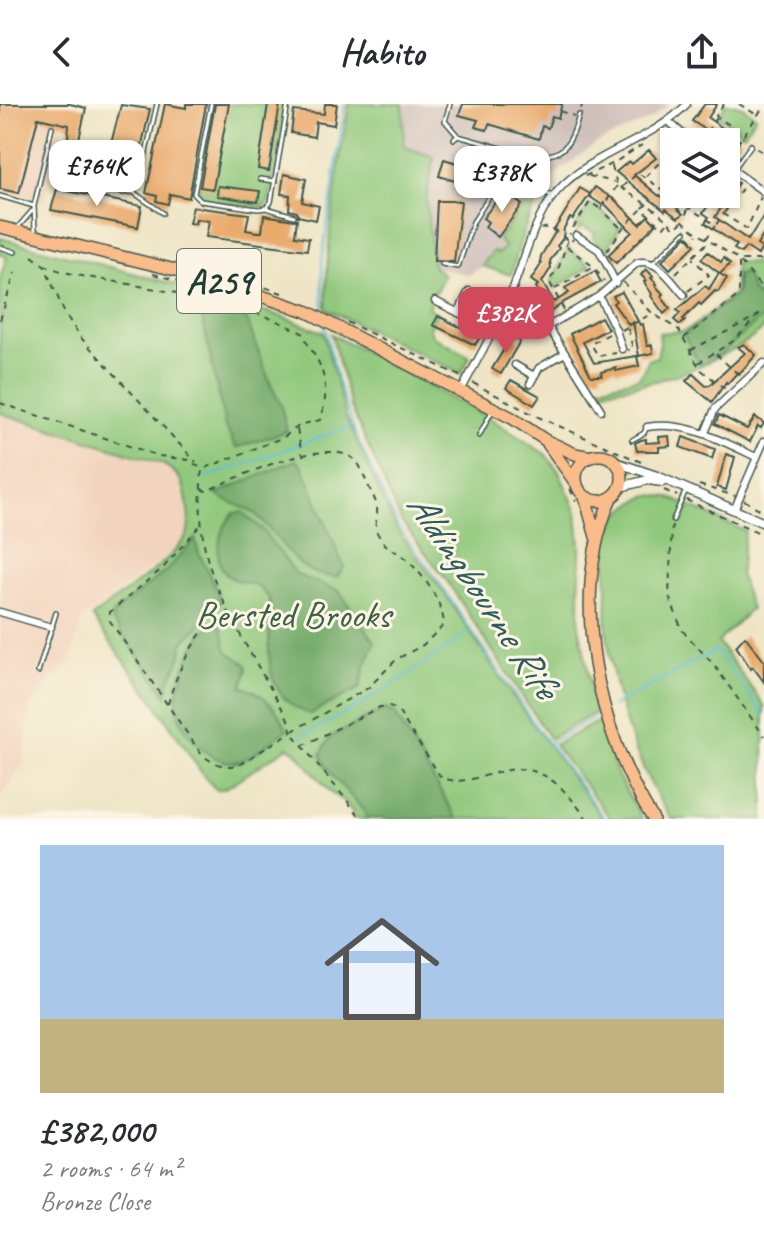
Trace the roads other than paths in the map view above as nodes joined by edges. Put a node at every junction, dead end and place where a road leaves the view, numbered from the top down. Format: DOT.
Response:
graph roads {
  1 [pos="157,104"];
  2 [pos="211,104"];
  3 [pos="288,104"];
  4 [pos="450,104"];
  5 [pos="687,104"];
  6 [pos="579,116"];
  7 [pos="668,121"];
  8 [pos="52,127"];
  9 [pos="676,128"];
  10 [pos="751,145"];
  11 [pos="508,150"];
  12 [pos="740,160"];
  13 [pos="740,175"];
  14 [pos="501,178"];
  15 [pos="260,179"];
  16 [pos="61,181"];
  17 [pos="275,181"];
  18 [pos="133,192"];
  19 [pos="764,192"];
  20 [pos="0,196"];
  21 [pos="553,196"];
  22 [pos="34,206"];
  23 [pos="266,208"];
  24 [pos="32,211"];
  25 [pos="163,213"];
  26 [pos="294,216"];
  27 [pos="6,229"];
  28 [pos="685,232"];
  29 [pos="576,235"];
  30 [pos="43,238"];
  31 [pos="0,247"];
  32 [pos="15,252"];
  33 [pos="653,263"];
  34 [pos="442,264"];
  35 [pos="617,280"];
  36 [pos="684,295"];
  37 [pos="599,296"];
  38 [pos="485,298"];
  39 [pos="509,299"];
  40 [pos="435,301"];
  41 [pos="458,313"];
  42 [pos="547,327"];
  43 [pos="493,330"];
  44 [pos="623,350"];
  45 [pos="565,353"];
  46 [pos="764,363"];
  47 [pos="515,365"];
  48 [pos="461,391"];
  49 [pos="493,408"];
  50 [pos="601,410"];
  51 [pos="647,427"];
  52 [pos="705,433"];
  53 [pos="479,436"];
  54 [pos="545,440"];
  55 [pos="632,440"];
  56 [pos="764,441"];
  57 [pos="591,457"];
  58 [pos="756,457"];
  59 [pos="615,462"];
  60 [pos="671,483"];
  61 [pos="576,484"];
  62 [pos="620,487"];
  63 [pos="690,487"];
  64 [pos="585,497"];
  65 [pos="611,498"];
  66 [pos="734,510"];
  67 [pos="673,520"];
  68 [pos="764,523"];
  69 [pos="596,537"];
  70 [pos="0,612"];
  71 [pos="56,613"];
  72 [pos="51,627"];
  73 [pos="38,672"];
  74 [pos="653,819"];
  1 -- 18 [label="lane"];
  2 -- 23 [label="lane"];
  3 -- 17 [label="lane"];
  4 -- 11 [label="lane"];
  5 -- 7 [label="street"];
  6 -- 11 [label="lane"];
  7 -- 9 [label="street"];
  7 -- 21 [label="street"];
  8 -- 22 [label="lane"];
  10 -- 12 [label="lane"];
  11 -- 14 [label="lane"];
  13 -- 19 [label="street"];
  14 -- 21 [label="lane"];
  14 -- 34 [label="lane"];
  15 -- 17 [label="lane"];
  16 -- 18 [label="lane"];
  17 -- 23 [label="lane"];
  18 -- 25 [label="lane"];
  20 -- 22 [label="lane"];
  21 -- 39 [label="street"];
  22 -- 24 [label="lane"];
  23 -- 26 [label="lane"];
  24 -- 27 [label="lane"];
  24 -- 30 [label="lane"];
  27 -- 30 [label="highway, A259"];
  28 -- 33 [label="lane"];
  29 -- 35 [label="street"];
  30 -- 48 [label="highway, A259"];
  31 -- 32 [label="lane"];
  33 -- 35 [label="street"];
  33 -- 36 [label="street"];
  35 -- 37 [label="street"];
  37 -- 42 [label="street"];
  37 -- 44 [label="street"];
  38 -- 41 [label="street"];
  39 -- 42 [label="street"];
  39 -- 43 [label="street"];
  40 -- 41 [label="street"];
  41 -- 43 [label="street"];
  42 -- 45 [label="street"];
  43 -- 48 [label="street"];
  45 -- 47 [label="street"];
  45 -- 50 [label="street"];
  46 -- 52 [label="street"];
  48 -- 49 [label="highway, A259"];
  49 -- 53 [label="lane"];
  49 -- 54 [label="highway, A259"];
  51 -- 52 [label="street"];
  51 -- 55 [label="lane"];
  52 -- 58 [label="street"];
  54 -- 57 [label="highway, A259"];
  54 -- 61 [label="highway, A259"];
  56 -- 58 [label="street"];
  57 -- 59 [label="highway"];
  57 -- 61 [label="highway"];
  58 -- 66 [label="street"];
  59 -- 60 [label="street"];
  59 -- 62 [label="highway"];
  60 -- 62 [label="street"];
  60 -- 63 [label="street"];
  61 -- 64 [label="highway"];
  62 -- 65 [label="highway"];
  63 -- 66 [label="street"];
  63 -- 67 [label="lane"];
  64 -- 65 [label="highway"];
  64 -- 69 [label="highway"];
  65 -- 69 [label="highway"];
  66 -- 68 [label="street"];
  69 -- 74 [label="highway"];
  70 -- 72 [label="street"];
  71 -- 72 [label="lane"];
  72 -- 73 [label="lane"];
}
